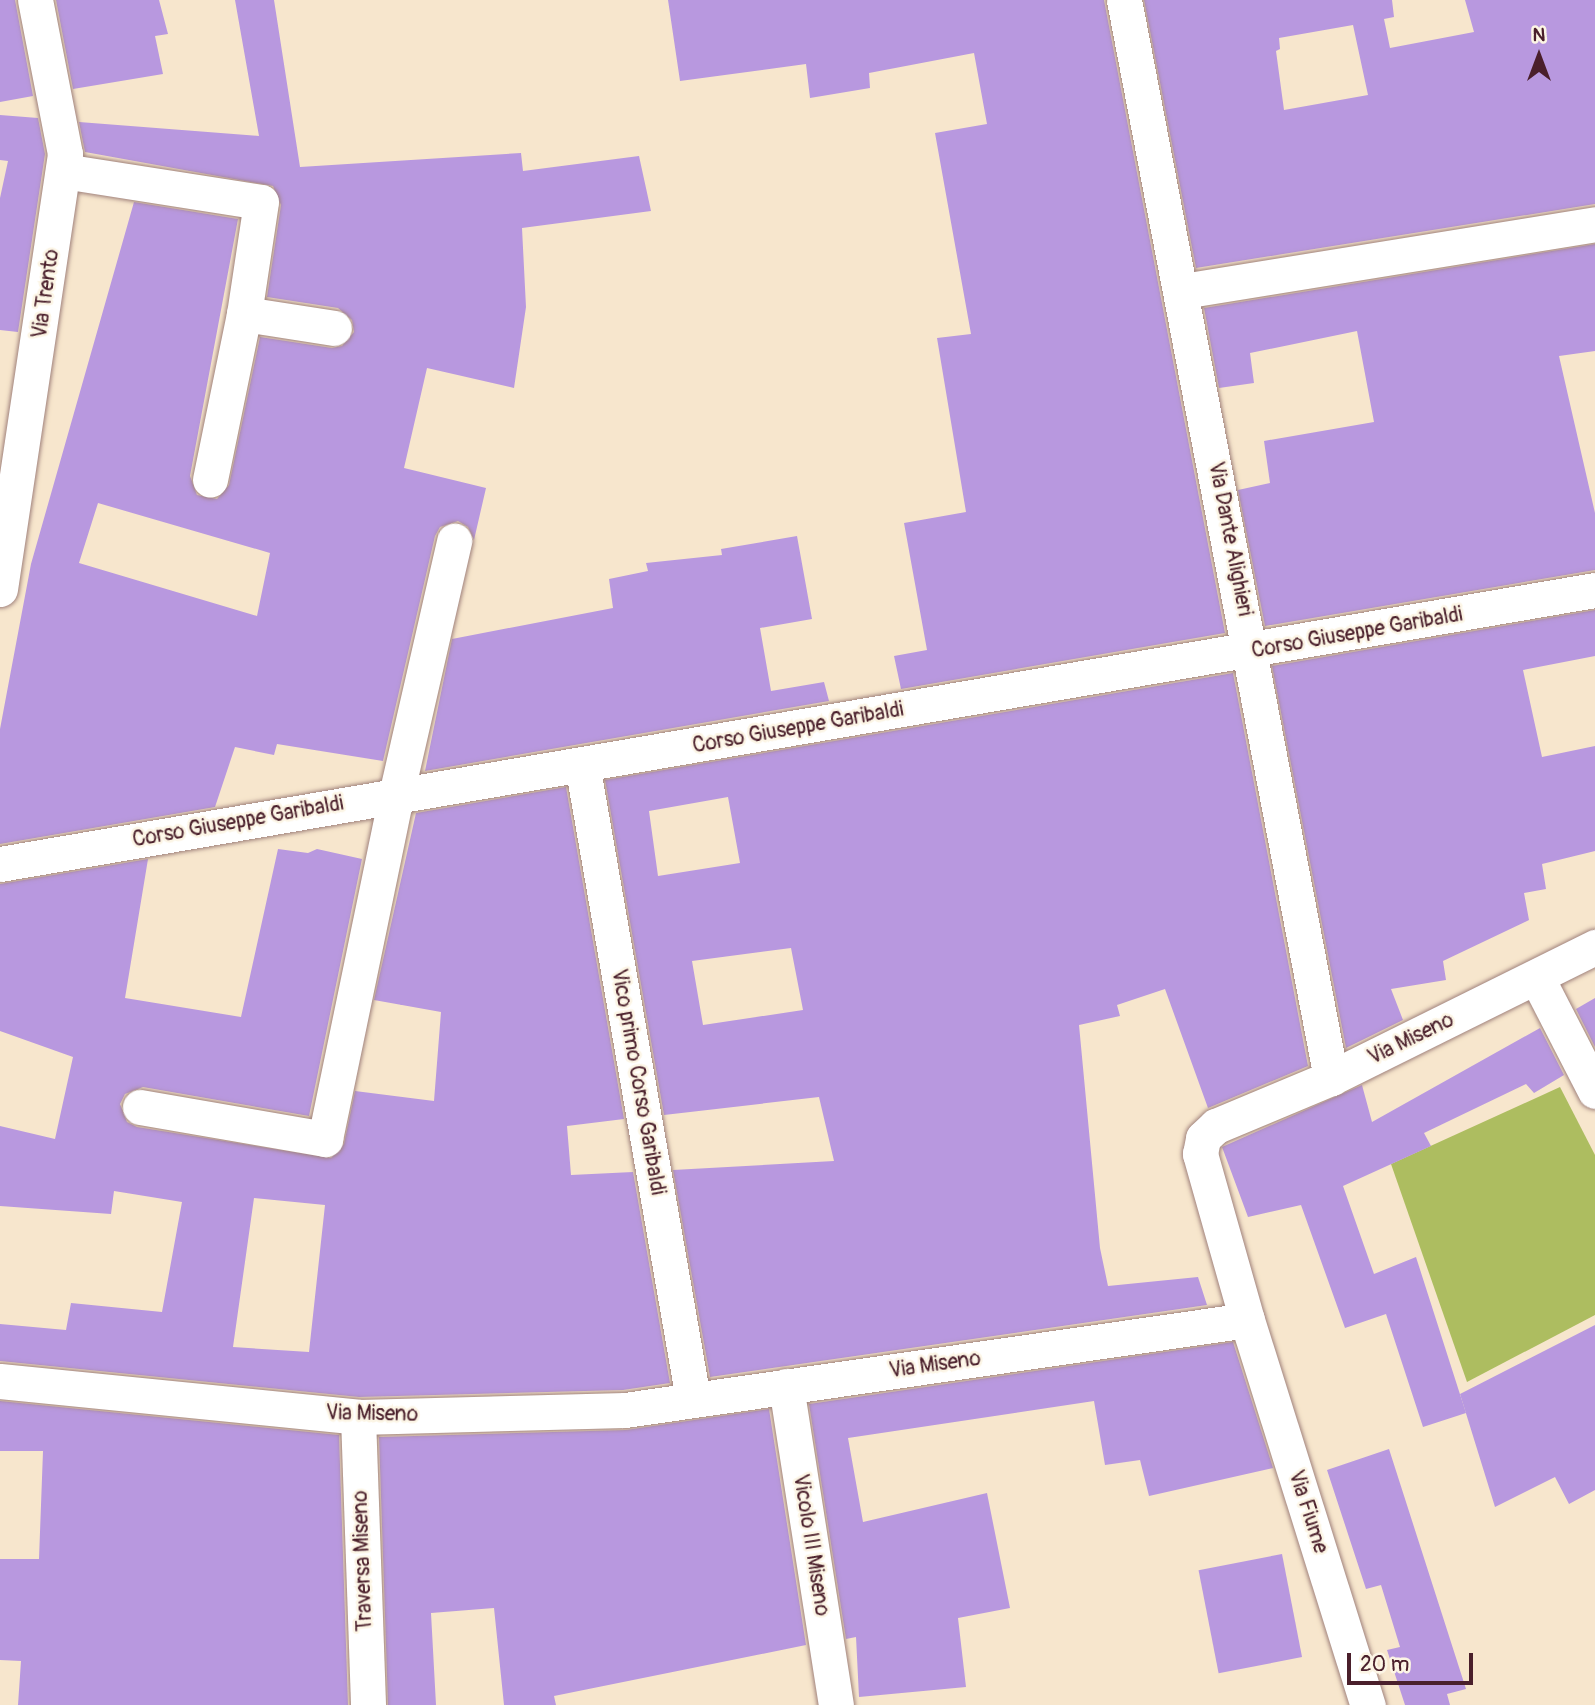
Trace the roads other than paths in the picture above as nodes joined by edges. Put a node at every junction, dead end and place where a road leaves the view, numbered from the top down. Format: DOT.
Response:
graph roads {
  1 [pos="35,0"];
  2 [pos="1124,0"];
  3 [pos="63,171"];
  4 [pos="1595,224"];
  5 [pos="1183,291"];
  6 [pos="244,314"];
  7 [pos="334,328"];
  8 [pos="210,480"];
  9 [pos="454,541"];
  10 [pos="0,589"];
  11 [pos="1595,590"];
  12 [pos="1252,653"];
  13 [pos="582,764"];
  14 [pos="396,795"];
  15 [pos="0,864"];
  16 [pos="1595,947"];
  17 [pos="1537,978"];
  18 [pos="1331,1078"];
  19 [pos="1595,1091"];
  20 [pos="140,1107"];
  21 [pos="1247,1320"];
  22 [pos="0,1381"];
  23 [pos="786,1386"];
  24 [pos="693,1399"];
  25 [pos="358,1417"];
  26 [pos="368,1705"];
  27 [pos="836,1705"];
  28 [pos="1368,1705"];
  1 -- 3 [label="street, Via Trento"];
  2 -- 5 [label="street, Via Dante Alighieri"];
  3 -- 6 [label="street"];
  3 -- 10 [label="street, Via Trento"];
  4 -- 5 [label="street"];
  5 -- 12 [label="street, Via Dante Alighieri"];
  6 -- 7 [label="street"];
  6 -- 8 [label="street"];
  9 -- 14 [label="street"];
  11 -- 12 [label="street, Corso Giuseppe Garibaldi"];
  12 -- 13 [label="street, Corso Giuseppe Garibaldi"];
  12 -- 18 [label="street, Via Dante Alighieri"];
  13 -- 14 [label="street, Corso Giuseppe Garibaldi"];
  13 -- 24 [label="street, Vico primo Corso Garibaldi"];
  14 -- 15 [label="street, Corso Giuseppe Garibaldi"];
  14 -- 20 [label="street"];
  16 -- 17 [label="street, Via Miseno"];
  17 -- 18 [label="street, Via Miseno"];
  17 -- 19 [label="street"];
  18 -- 21 [label="street, Via Miseno"];
  21 -- 23 [label="street, Via Miseno"];
  21 -- 28 [label="street, Via Fiume"];
  22 -- 25 [label="street, Via Miseno"];
  23 -- 24 [label="street, Via Miseno"];
  23 -- 27 [label="street, Vicolo III Miseno"];
  24 -- 25 [label="street, Via Miseno"];
  25 -- 26 [label="street, Traversa Miseno"];
}
